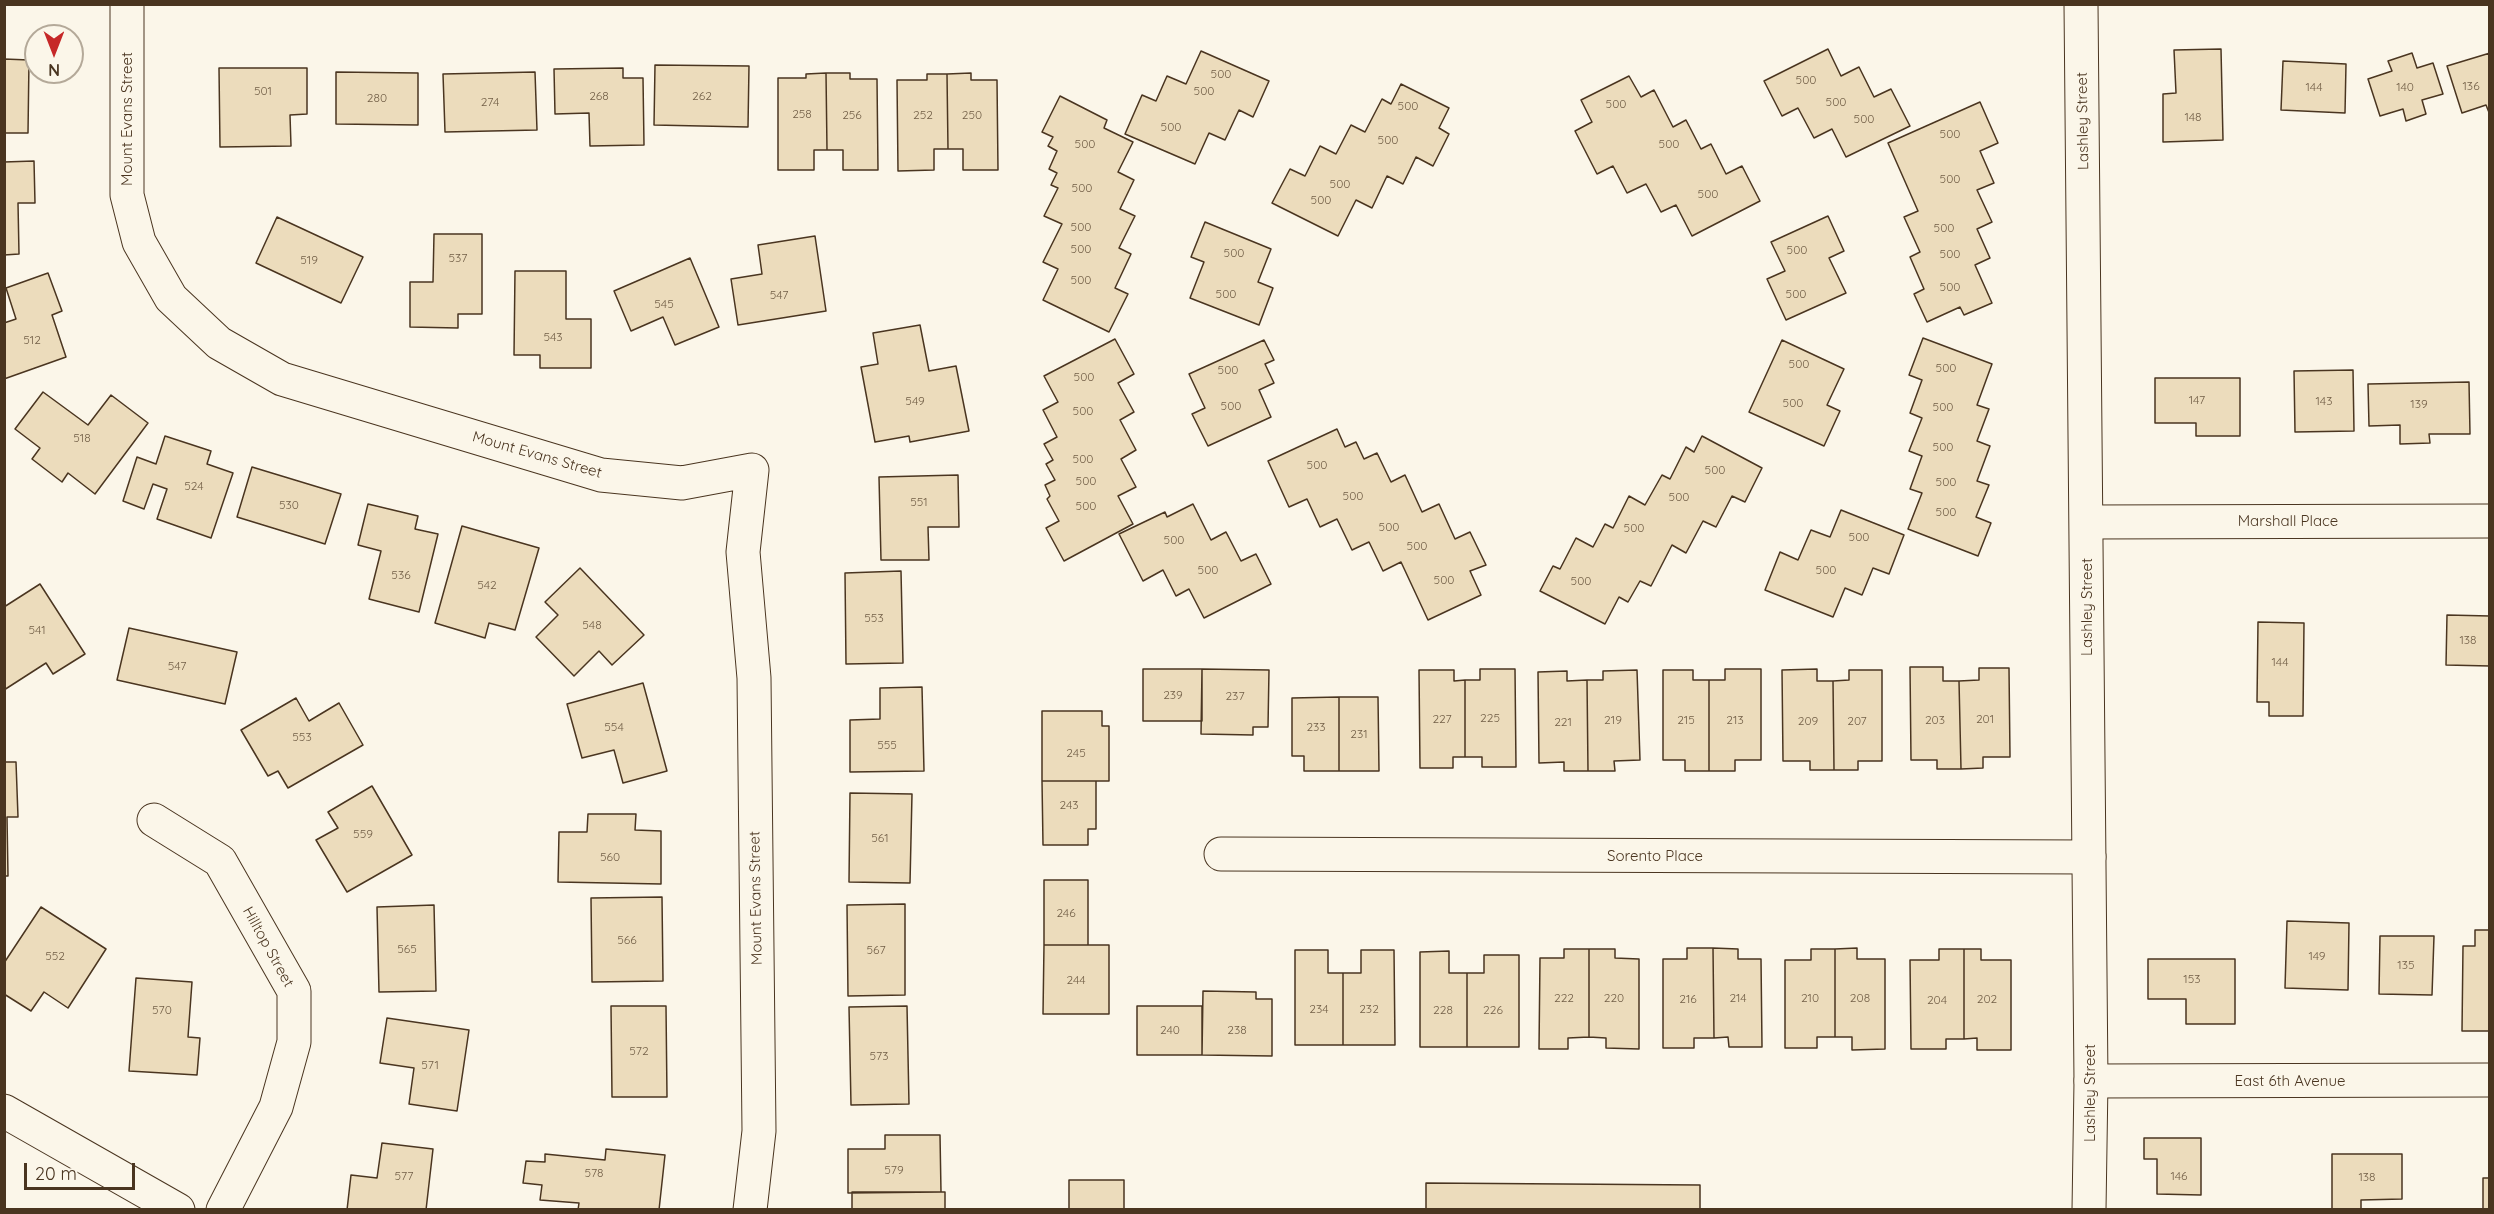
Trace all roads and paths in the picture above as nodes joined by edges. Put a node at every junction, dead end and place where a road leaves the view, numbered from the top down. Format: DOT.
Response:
graph roads {
  1 [pos="127,4"];
  2 [pos="2081,4"];
  3 [pos="2490,521"];
  4 [pos="2087,522"];
  5 [pos="154,820"];
  6 [pos="1221,855"];
  7 [pos="2089,857"];
  8 [pos="2490,1080"];
  9 [pos="2091,1081"];
  10 [pos="4,1111"];
  11 [pos="178,1209"];
  12 [pos="223,1209"];
  13 [pos="750,1209"];
  14 [pos="2089,1209"];
  1 -- 13 [label="street, Mount Evans Street"];
  2 -- 4 [label="street, Lashley Street"];
  3 -- 4 [label="street, Marshall Place"];
  4 -- 7 [label="street, Lashley Street"];
  5 -- 12 [label="street, Hilltop Street"];
  6 -- 7 [label="street, Sorento Place"];
  7 -- 9 [label="street, Lashley Street"];
  8 -- 9 [label="street, East 6th Avenue"];
  9 -- 14 [label="street, Lashley Street"];
  10 -- 11 [label="street"];
}
